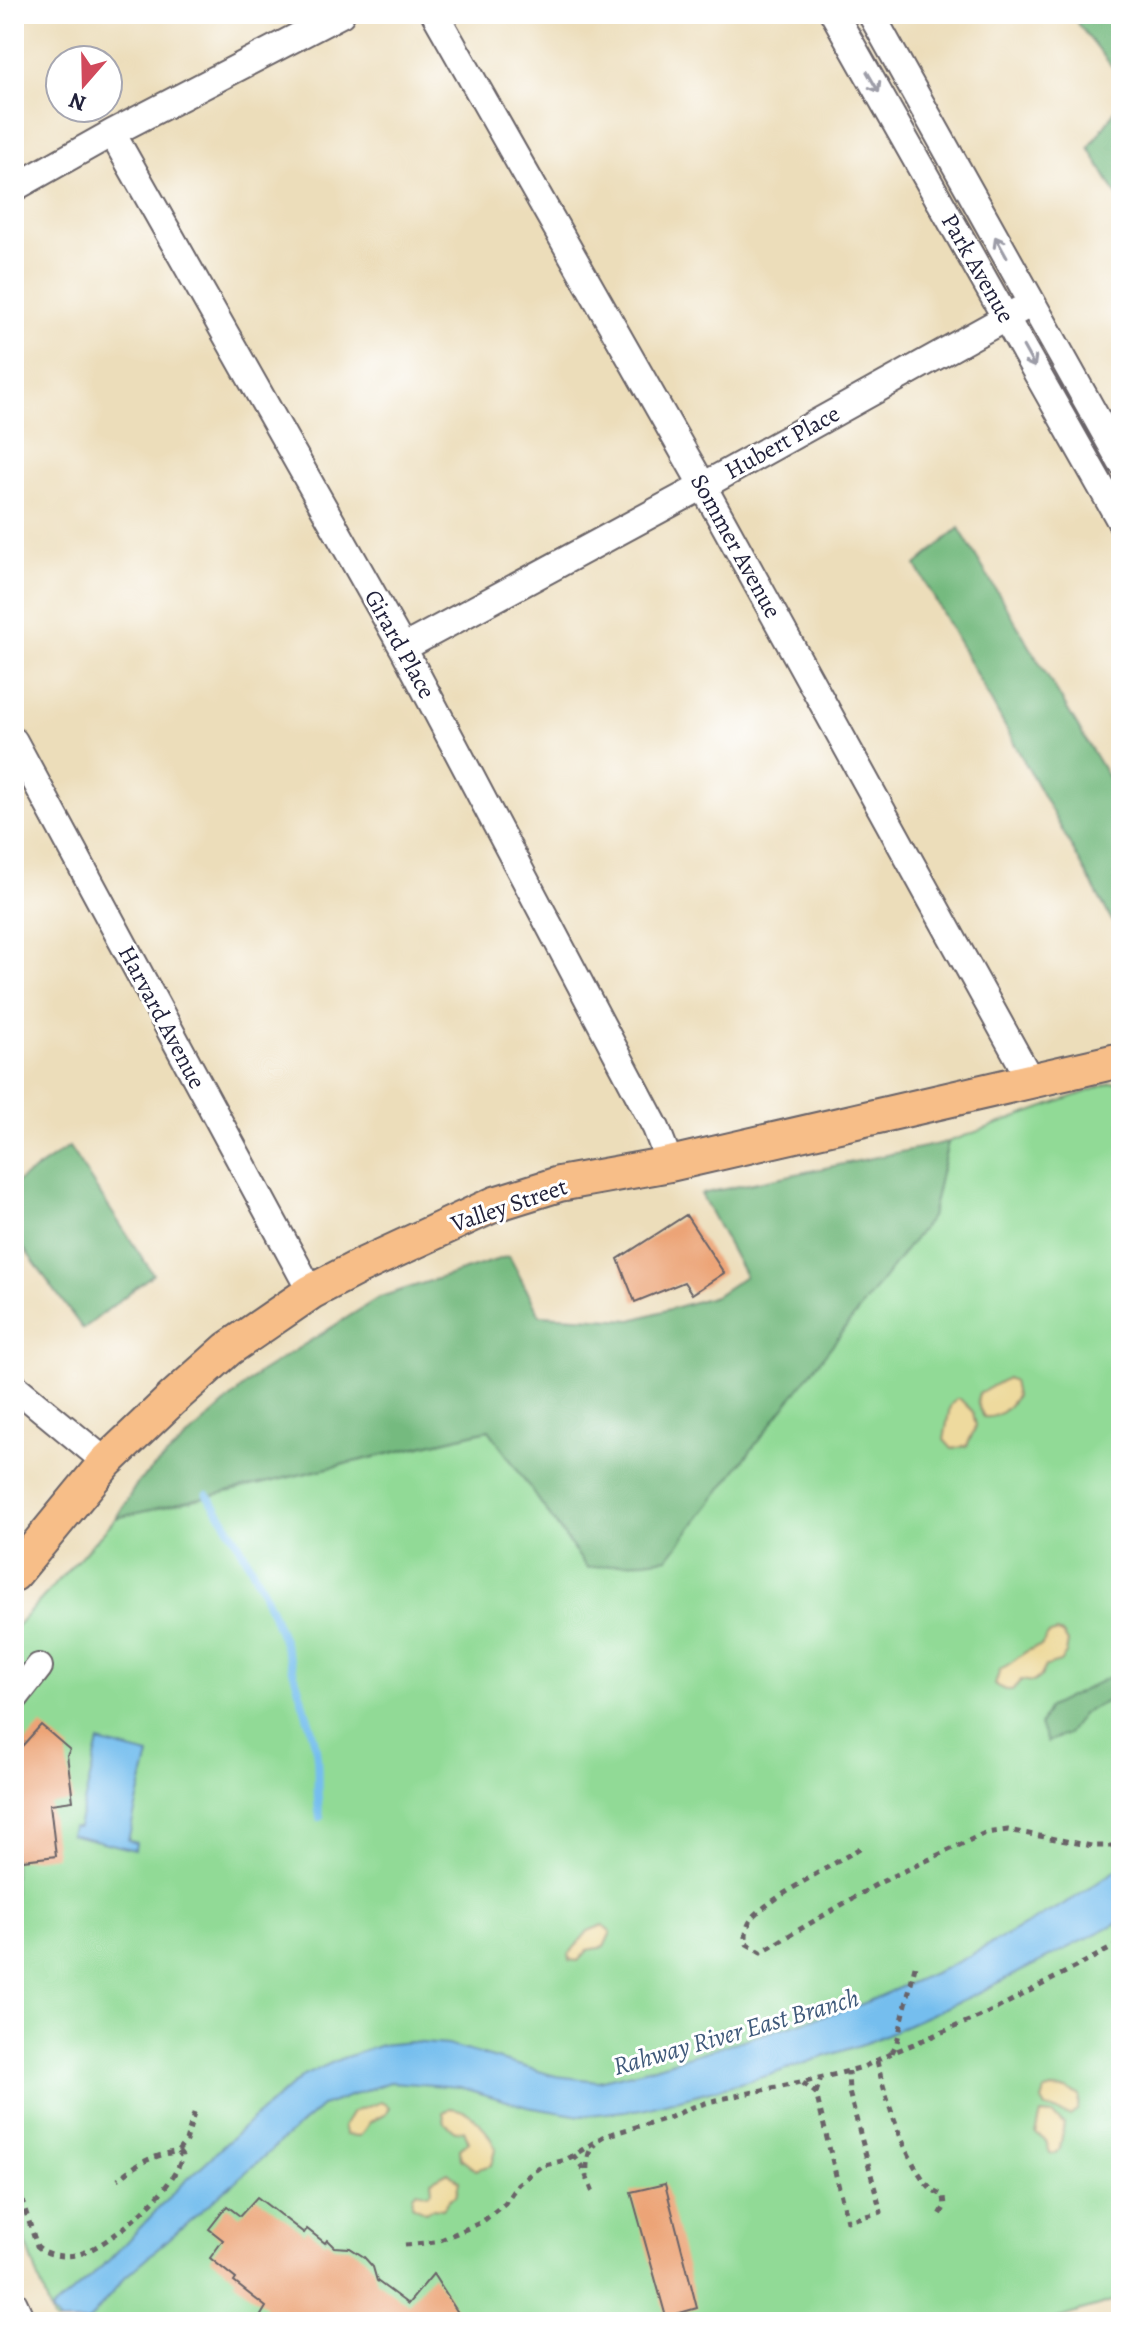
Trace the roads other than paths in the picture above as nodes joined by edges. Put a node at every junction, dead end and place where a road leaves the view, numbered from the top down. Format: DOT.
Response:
graph roads {
  1 [pos="341,14"];
  2 [pos="435,14"];
  3 [pos="834,14"];
  4 [pos="871,14"];
  5 [pos="112,133"];
  6 [pos="14,188"];
  7 [pos="1032,303"];
  8 [pos="1006,316"];
  9 [pos="1121,462"];
  10 [pos="703,486"];
  11 [pos="1121,522"];
  12 [pos="403,648"];
  13 [pos="14,741"];
  14 [pos="1121,1060"];
  15 [pos="1031,1081"];
  16 [pos="670,1164"];
  17 [pos="311,1292"];
  18 [pos="14,1386"];
  19 [pos="106,1462"];
  20 [pos="14,1574"];
  21 [pos="39,1667"];
  22 [pos="14,1699"];
  23 [pos="14,2304"];
  24 [pos="22,2322"];
  1 -- 5 [label="street"];
  2 -- 10 [label="street, Sommer Avenue"];
  3 -- 8 [label="street, Park Avenue, one-way"];
  7 -- 4 [label="street, Park Avenue, one-way"];
  5 -- 6 [label="street"];
  5 -- 12 [label="street, Girard Place"];
  7 -- 8 [label="street, Hubert Place"];
  7 -- 9 [label="street, Park Avenue"];
  8 -- 10 [label="street, Hubert Place"];
  8 -- 11 [label="street, Park Avenue, one-way"];
  10 -- 12 [label="street, Hubert Place"];
  10 -- 15 [label="street, Sommer Avenue"];
  12 -- 16 [label="street, Girard Place"];
  13 -- 17 [label="street, Harvard Avenue"];
  14 -- 15 [label="main road, Valley Street"];
  15 -- 16 [label="main road, Valley Street"];
  16 -- 17 [label="main road, Valley Street"];
  17 -- 19 [label="main road, Valley Street"];
  18 -- 19 [label="street"];
  19 -- 20 [label="main road, Valley Street"];
  21 -- 22 [label="street"];
  23 -- 24 [label="street"];
}
